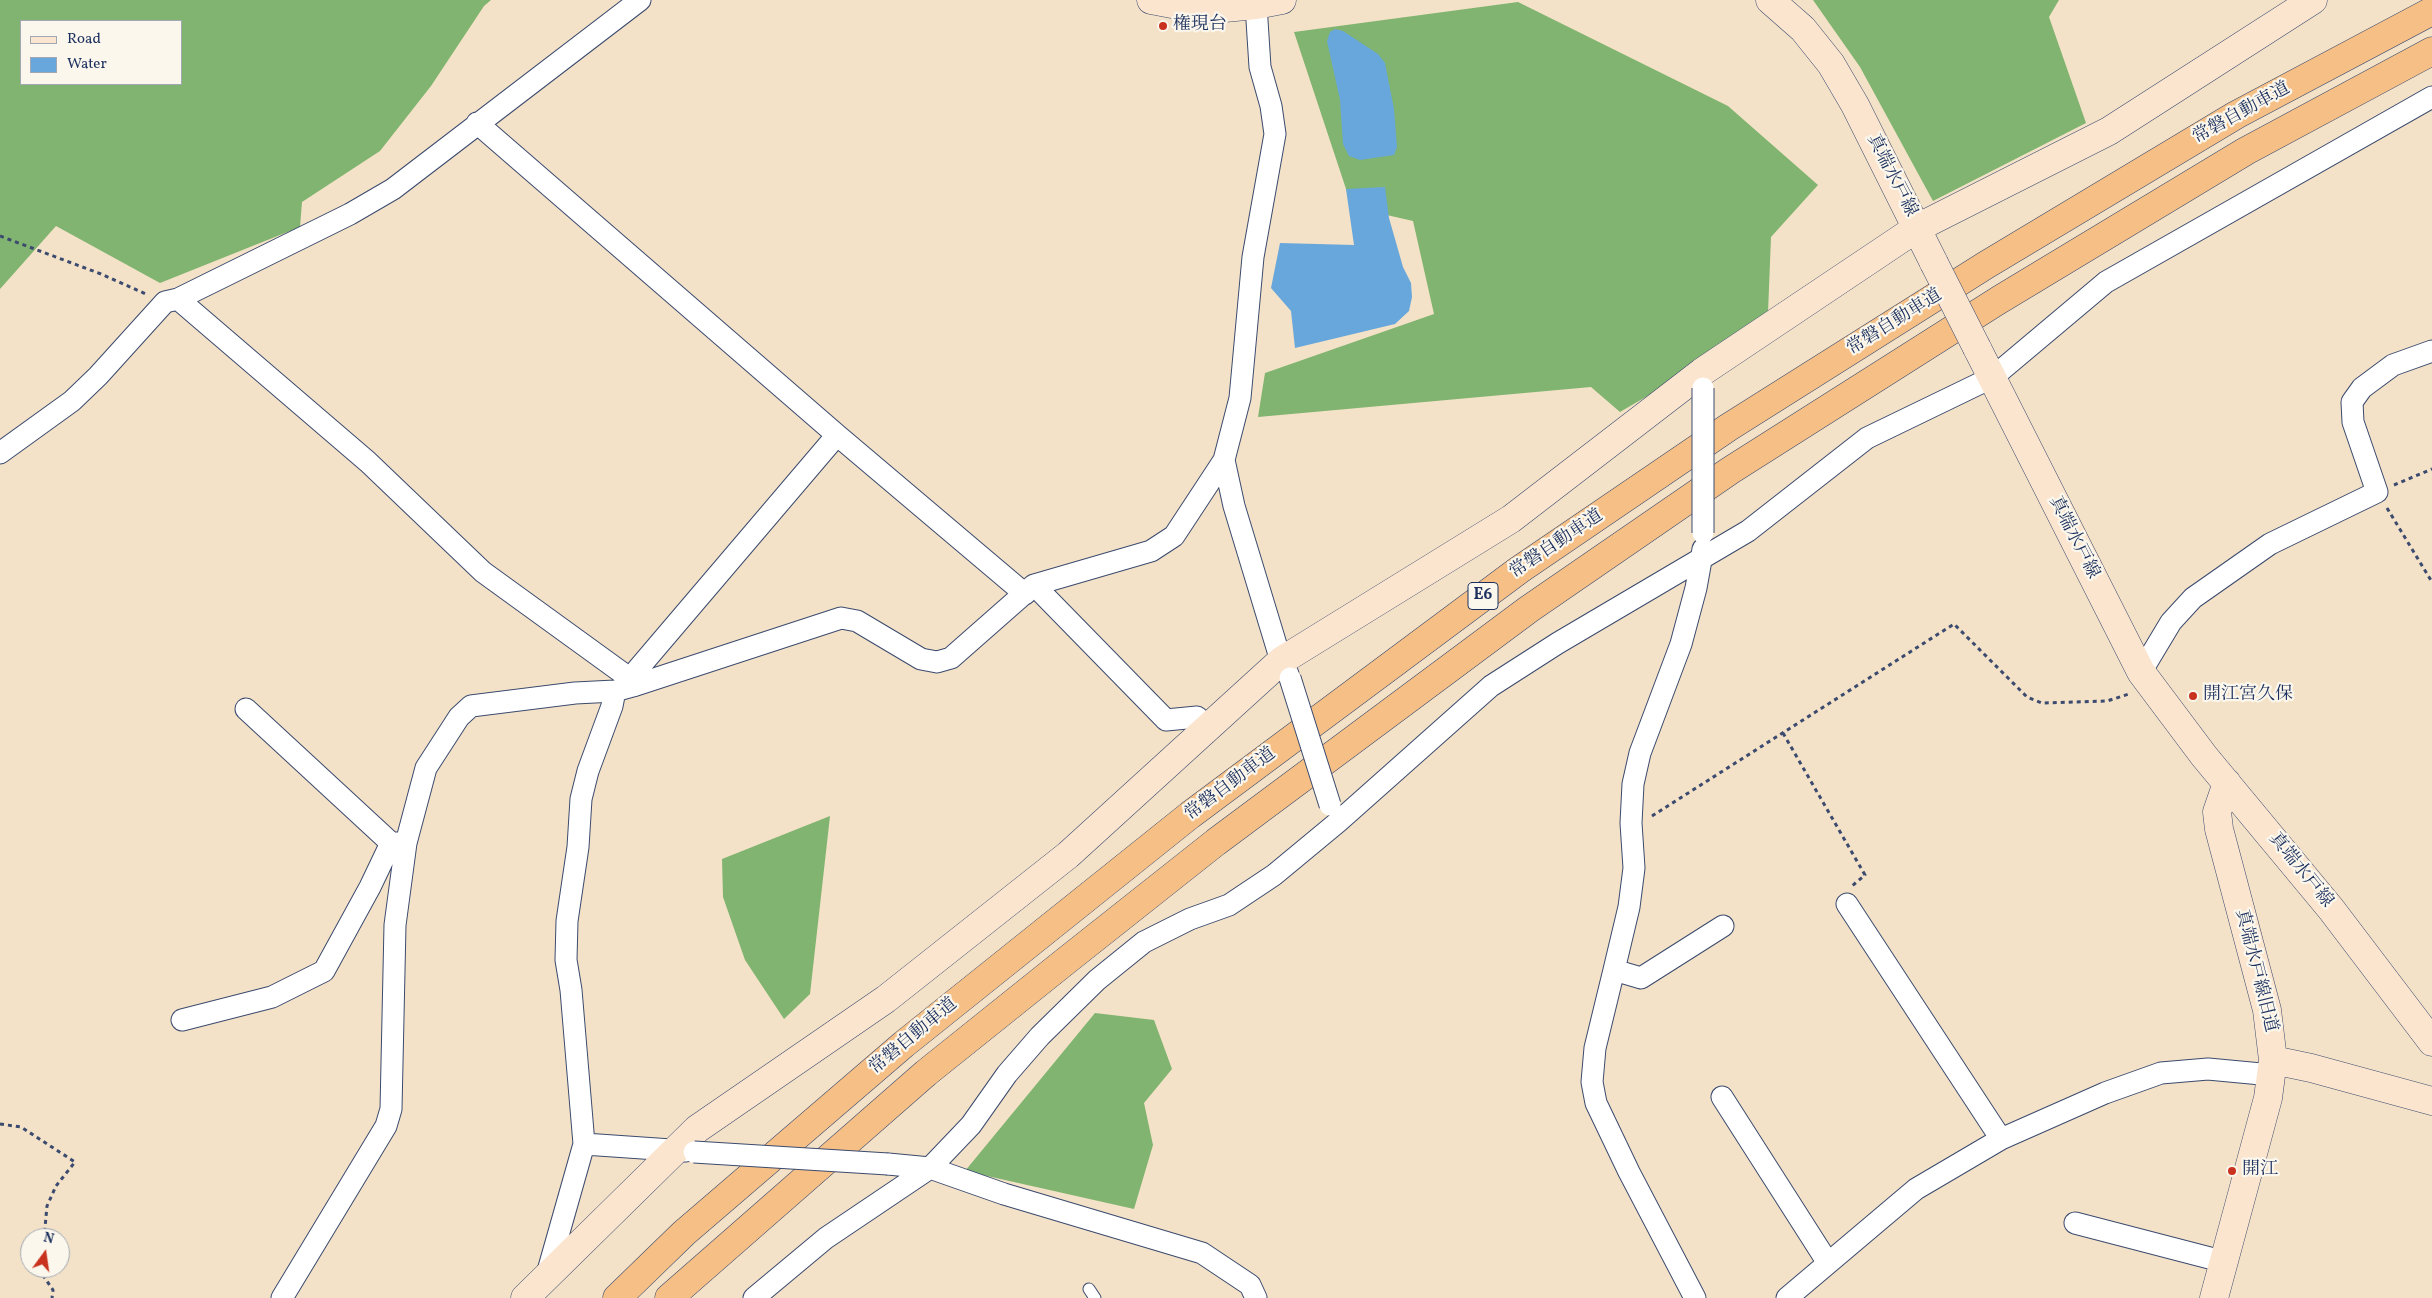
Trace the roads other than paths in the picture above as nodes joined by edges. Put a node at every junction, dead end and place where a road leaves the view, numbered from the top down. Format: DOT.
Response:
graph roads {
  1 [pos="640,0"];
  2 [pos="1151,0"];
  3 [pos="1282,0"];
  4 [pos="1770,0"];
  5 [pos="2313,0"];
  6 [pos="1256,5"];
  7 [pos="2432,11"];
  8 [pos="2432,51"];
  9 [pos="2432,97"];
  10 [pos="477,123"];
  11 [pos="1917,228"];
  12 [pos="172,301"];
  13 [pos="2432,351"];
  14 [pos="1992,377"];
  15 [pos="1703,380"];
  16 [pos="837,435"];
  17 [pos="0,453"];
  18 [pos="1224,460"];
  19 [pos="1702,557"];
  20 [pos="1030,590"];
  21 [pos="1285,670"];
  22 [pos="2146,679"];
  23 [pos="624,688"];
  24 [pos="246,709"];
  25 [pos="1208,727"];
  26 [pos="2227,783"];
  27 [pos="1334,814"];
  28 [pos="398,843"];
  29 [pos="1847,904"];
  30 [pos="1723,926"];
  31 [pos="1614,970"];
  32 [pos="182,1020"];
  33 [pos="2432,1042"];
  34 [pos="2273,1068"];
  35 [pos="1722,1097"];
  36 [pos="2432,1101"];
  37 [pos="2001,1139"];
  38 [pos="584,1144"];
  39 [pos="685,1151"];
  40 [pos="930,1168"];
  41 [pos="2075,1223"];
  42 [pos="2225,1262"];
  43 [pos="1828,1263"];
  44 [pos="546,1278"];
  45 [pos="282,1298"];
  46 [pos="525,1298"];
  47 [pos="616,1298"];
  48 [pos="669,1298"];
  49 [pos="754,1298"];
  50 [pos="1256,1298"];
  51 [pos="1695,1298"];
  52 [pos="1787,1298"];
  53 [pos="2214,1298"];
  1 -- 10 [label="street"];
  2 -- 6 [label="street"];
  3 -- 6 [label="street"];
  4 -- 11 [label="street, 真端水戸線"];
  5 -- 11 [label="street"];
  6 -- 18 [label="street"];
  7 -- 47 [label="highway, 常磐自動車道 / E6"];
  8 -- 48 [label="highway, 常磐自動車道 / E6"];
  9 -- 14 [label="street"];
  10 -- 12 [label="street"];
  10 -- 16 [label="street"];
  11 -- 14 [label="street, 真端水戸線, bridge"];
  11 -- 15 [label="street"];
  12 -- 17 [label="street"];
  12 -- 23 [label="street"];
  13 -- 22 [label="street"];
  14 -- 19 [label="street"];
  14 -- 22 [label="street, 真端水戸線"];
  15 -- 19 [label="street, bridge"];
  15 -- 21 [label="street"];
  16 -- 20 [label="street"];
  16 -- 23 [label="street"];
  18 -- 20 [label="street"];
  18 -- 21 [label="street"];
  19 -- 27 [label="street"];
  19 -- 31 [label="street"];
  20 -- 23 [label="street"];
  20 -- 25 [label="street"];
  21 -- 25 [label="street"];
  21 -- 27 [label="street, bridge"];
  22 -- 26 [label="street, 真端水戸線"];
  23 -- 28 [label="street"];
  23 -- 38 [label="street"];
  24 -- 28 [label="street"];
  25 -- 39 [label="street"];
  26 -- 33 [label="street, 真端水戸線"];
  26 -- 34 [label="street, 真端水戸線旧道"];
  27 -- 40 [label="street"];
  28 -- 32 [label="street"];
  28 -- 45 [label="street"];
  29 -- 37 [label="street"];
  30 -- 31 [label="street"];
  31 -- 51 [label="street"];
  34 -- 36 [label="street"];
  34 -- 37 [label="street"];
  34 -- 42 [label="street, 真端水戸線旧道"];
  35 -- 43 [label="street"];
  37 -- 43 [label="street"];
  38 -- 39 [label="street"];
  38 -- 44 [label="street"];
  39 -- 40 [label="street, bridge"];
  39 -- 44 [label="street"];
  40 -- 49 [label="street"];
  40 -- 50 [label="street"];
  41 -- 42 [label="street"];
  42 -- 53 [label="street, 真端水戸線旧道"];
  43 -- 52 [label="street"];
  44 -- 46 [label="street"];
}
